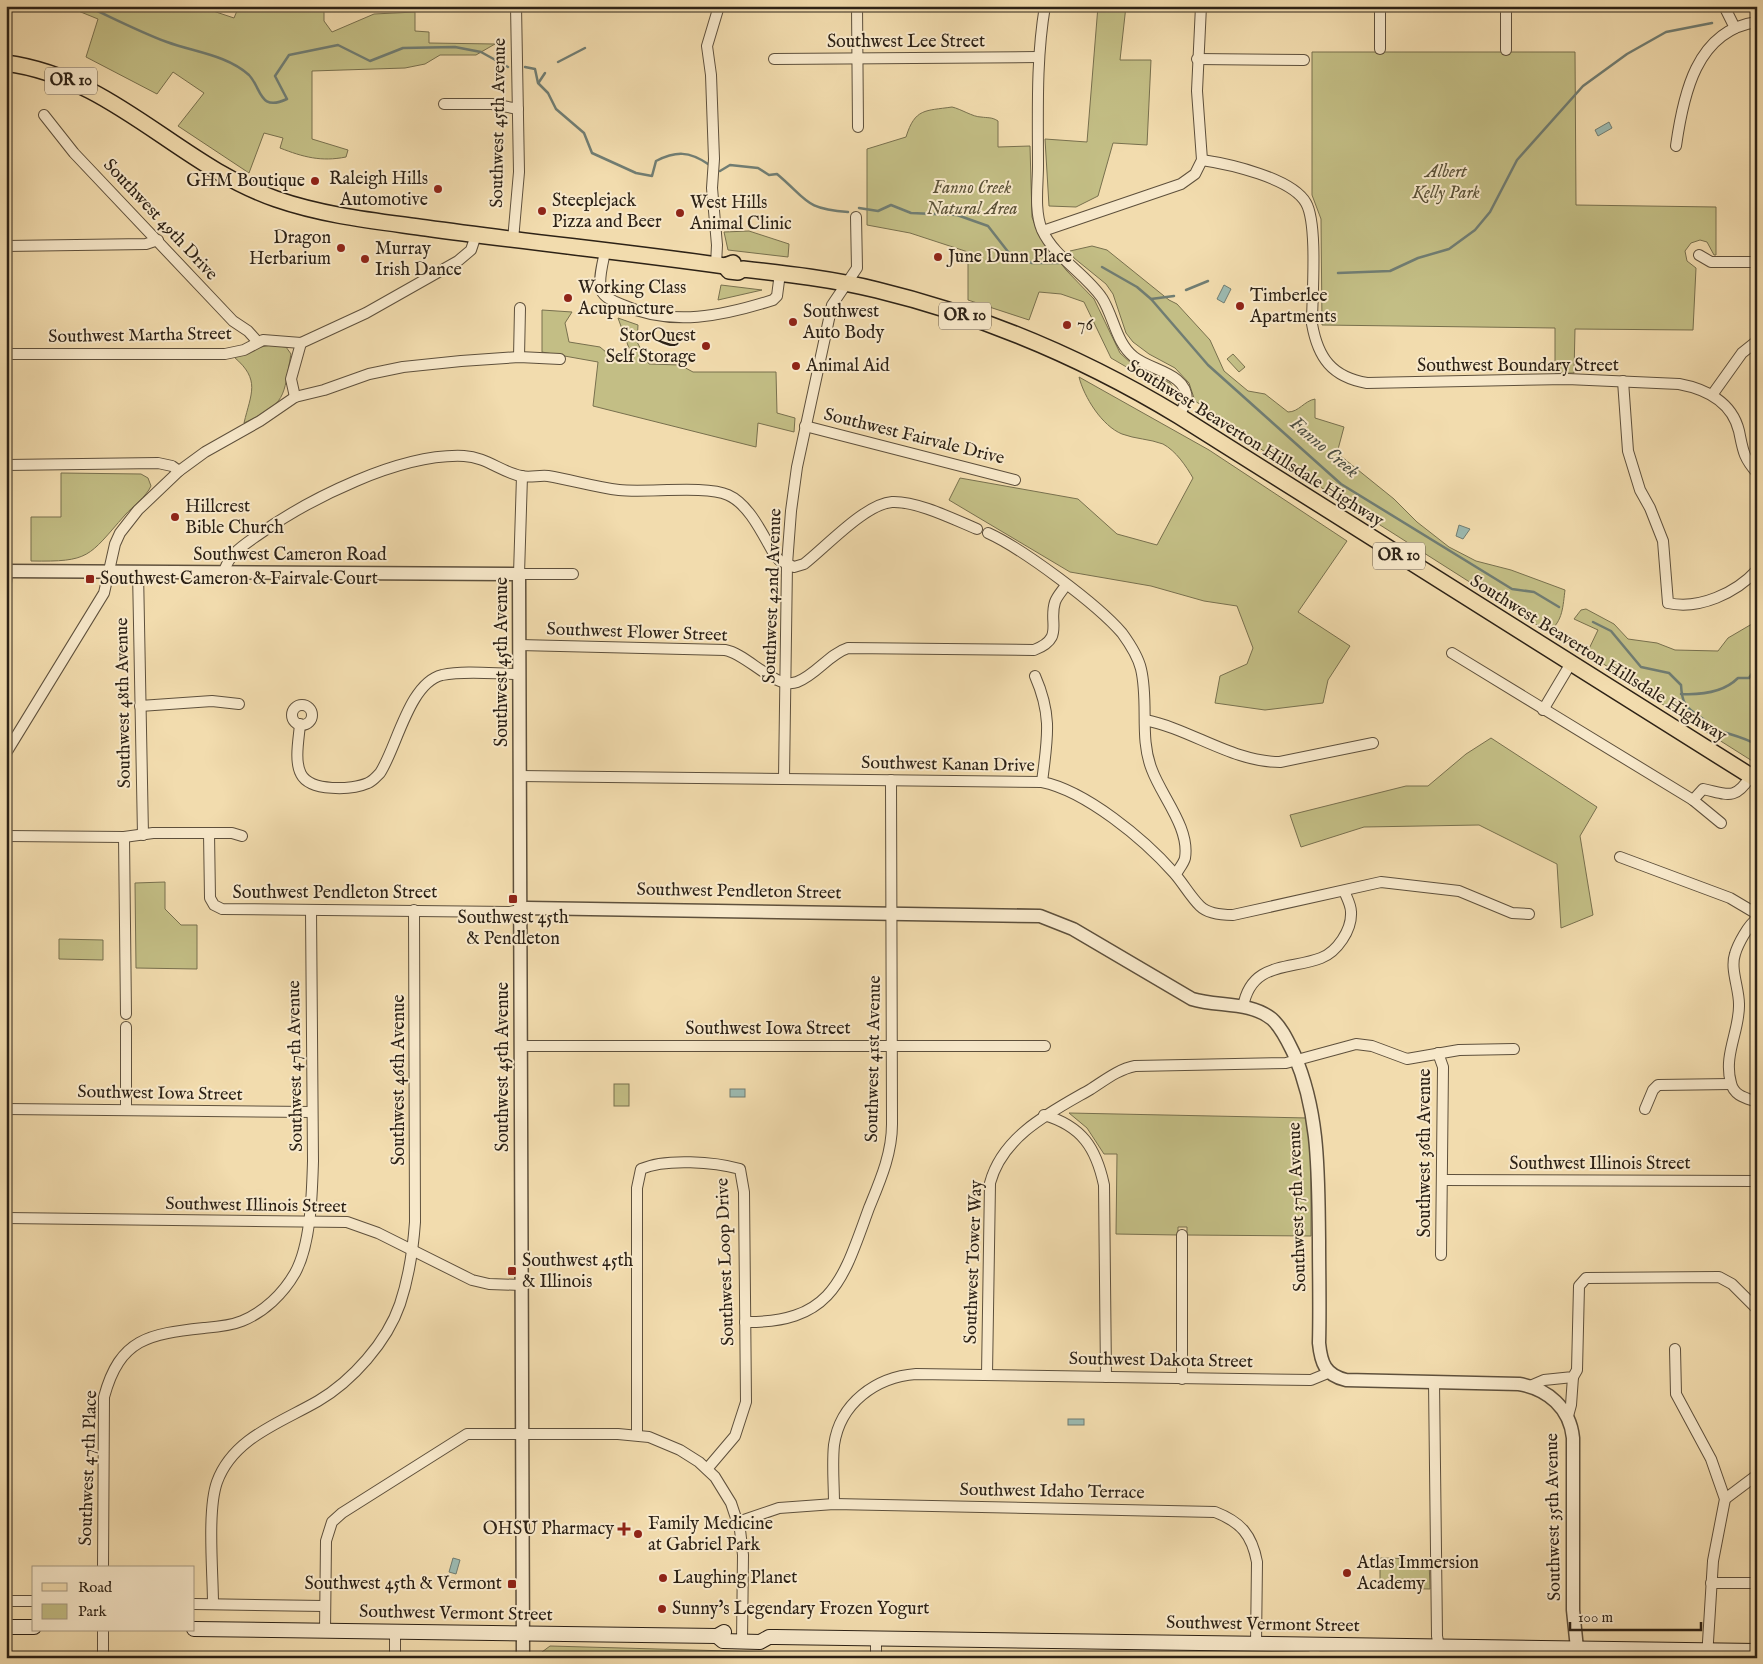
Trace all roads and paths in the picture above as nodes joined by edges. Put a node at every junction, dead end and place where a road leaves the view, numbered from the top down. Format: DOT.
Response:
graph roads {
  1 [pos="516,6"];
  2 [pos="719,6"];
  3 [pos="857,6"];
  4 [pos="1045,6"];
  5 [pos="1201,6"];
  6 [pos="1380,6"];
  7 [pos="1506,6"];
  8 [pos="1724,6"];
  9 [pos="1757,22"];
  10 [pos="1735,28"];
  11 [pos="1380,49"];
  12 [pos="1506,50"];
  13 [pos="1038,57"];
  14 [pos="858,58"];
  15 [pos="774,59"];
  16 [pos="1197,59"];
  17 [pos="1304,60"];
  18 [pos="6,63"];
  19 [pos="444,104"];
  20 [pos="518,109"];
  21 [pos="44,116"];
  22 [pos="858,127"];
  23 [pos="1676,146"];
  24 [pos="1202,160"];
  25 [pos="856,217"];
  26 [pos="1043,232"];
  27 [pos="476,235"];
  28 [pos="158,240"];
  29 [pos="513,240"];
  30 [pos="6,246"];
  31 [pos="605,252"];
  32 [pos="1699,255"];
  33 [pos="1757,262"];
  34 [pos="720,266"];
  35 [pos="780,273"];
  36 [pos="846,283"];
  37 [pos="520,308"];
  38 [pos="257,341"];
  39 [pos="1757,342"];
  40 [pos="301,343"];
  41 [pos="6,354"];
  42 [pos="520,357"];
  43 [pos="560,359"];
  44 [pos="1624,382"];
  45 [pos="1712,395"];
  46 [pos="295,397"];
  47 [pos="1179,416"];
  48 [pos="805,426"];
  49 [pos="6,466"];
  50 [pos="179,471"];
  51 [pos="1757,473"];
  52 [pos="522,476"];
  53 [pos="1015,480"];
  54 [pos="977,529"];
  55 [pos="988,533"];
  56 [pos="787,564"];
  57 [pos="1757,570"];
  58 [pos="6,571"];
  59 [pos="108,571"];
  60 [pos="138,571"];
  61 [pos="224,572"];
  62 [pos="519,574"];
  63 [pos="573,574"];
  64 [pos="6,584"];
  65 [pos="1066,585"];
  66 [pos="520,646"];
  67 [pos="1452,653"];
  68 [pos="1571,663"];
  69 [pos="520,674"];
  70 [pos="1035,676"];
  71 [pos="786,682"];
  72 [pos="239,704"];
  73 [pos="140,706"];
  74 [pos="1543,710"];
  75 [pos="1145,720"];
  76 [pos="300,724"];
  77 [pos="1373,743"];
  78 [pos="6,753"];
  79 [pos="520,776"];
  80 [pos="784,778"];
  81 [pos="1754,778"];
  82 [pos="891,780"];
  83 [pos="1042,782"];
  84 [pos="1693,800"];
  85 [pos="1721,824"];
  86 [pos="209,833"];
  87 [pos="143,835"];
  88 [pos="6,836"];
  89 [pos="242,836"];
  90 [pos="124,837"];
  91 [pos="1620,857"];
  92 [pos="1176,874"];
  93 [pos="1344,891"];
  94 [pos="311,910"];
  95 [pos="414,910"];
  96 [pos="519,910"];
  97 [pos="890,912"];
  98 [pos="1529,914"];
  99 [pos="1757,914"];
  100 [pos="1757,919"];
  101 [pos="1243,1007"];
  102 [pos="126,1014"];
  103 [pos="126,1027"];
  104 [pos="892,1045"];
  105 [pos="521,1046"];
  106 [pos="1044,1046"];
  107 [pos="1514,1049"];
  108 [pos="1438,1053"];
  109 [pos="1297,1061"];
  110 [pos="1731,1084"];
  111 [pos="1757,1102"];
  112 [pos="6,1109"];
  113 [pos="126,1109"];
  114 [pos="1646,1109"];
  115 [pos="312,1112"];
  116 [pos="1044,1116"];
  117 [pos="1443,1180"];
  118 [pos="1757,1180"];
  119 [pos="6,1218"];
  120 [pos="308,1221"];
  121 [pos="1182,1235"];
  122 [pos="413,1250"];
  123 [pos="1441,1254"];
  124 [pos="522,1285"];
  125 [pos="1757,1309"];
  126 [pos="745,1322"];
  127 [pos="1675,1349"];
  128 [pos="1328,1373"];
  129 [pos="986,1375"];
  130 [pos="1106,1377"];
  131 [pos="1573,1377"];
  132 [pos="1182,1379"];
  133 [pos="1434,1382"];
  134 [pos="1530,1386"];
  135 [pos="1568,1416"];
  136 [pos="522,1434"];
  137 [pos="637,1435"];
  138 [pos="707,1469"];
  139 [pos="1757,1475"];
  140 [pos="1725,1499"];
  141 [pos="834,1504"];
  142 [pos="738,1522"];
  143 [pos="103,1566"];
  144 [pos="1710,1583"];
  145 [pos="1757,1583"];
  146 [pos="6,1601"];
  147 [pos="32,1601"];
  148 [pos="195,1604"];
  149 [pos="213,1604"];
  150 [pos="324,1606"];
  151 [pos="6,1627"];
  152 [pos="32,1627"];
  153 [pos="195,1629"];
  154 [pos="103,1632"];
  155 [pos="325,1632"];
  156 [pos="395,1632"];
  157 [pos="523,1633"];
  158 [pos="742,1637"];
  159 [pos="876,1638"];
  160 [pos="1256,1644"];
  161 [pos="1314,1651"];
  162 [pos="1757,1651"];
  163 [pos="1440,1653"];
  164 [pos="1578,1654"];
  165 [pos="1707,1654"];
  166 [pos="103,1658"];
  167 [pos="395,1658"];
  168 [pos="523,1658"];
  169 [pos="876,1658"];
  1 -- 20 [label="street, Southwest 45th Avenue"];
  2 -- 34 [label="street"];
  3 -- 14 [label="street"];
  4 -- 13 [label="street"];
  5 -- 16 [label="street"];
  6 -- 11 [label="street"];
  7 -- 12 [label="street"];
  8 -- 10 [label="street"];
  9 -- 10 [label="street"];
  10 -- 23 [label="street"];
  13 -- 14 [label="street, Southwest Lee Street"];
  13 -- 26 [label="street"];
  14 -- 15 [label="street, Southwest Lee Street"];
  14 -- 22 [label="street"];
  16 -- 17 [label="street"];
  16 -- 24 [label="street"];
  18 -- 27 [label="main road, Southwest Beaverton Hillsdale Highway / OR 10"];
  19 -- 20 [label="street"];
  20 -- 29 [label="street, Southwest 45th Avenue"];
  21 -- 28 [label="street, Southwest 49th Drive"];
  24 -- 26 [label="street"];
  24 -- 44 [label="street, Southwest Boundary Street"];
  25 -- 36 [label="street, Southwest 42nd Avenue"];
  26 -- 47 [label="street"];
  27 -- 29 [label="main road, Southwest Beaverton Hillsdale Highway / OR 10"];
  27 -- 40 [label="street, Southwest Martha Street"];
  28 -- 30 [label="street"];
  28 -- 38 [label="street, Southwest 49th Drive"];
  29 -- 31 [label="main road, Southwest Beaverton Hillsdale Highway / OR 10"];
  31 -- 34 [label="main road, Southwest Beaverton Hillsdale Highway / OR 10"];
  31 -- 35 [label="street"];
  32 -- 33 [label="street"];
  34 -- 35 [label="main road, Southwest Beaverton Hillsdale Highway / OR 10"];
  35 -- 36 [label="main road, Southwest Beaverton Hillsdale Highway / OR 10"];
  36 -- 47 [label="main road, Southwest Beaverton Hillsdale Highway / OR 10"];
  36 -- 48 [label="street, Southwest 42nd Avenue"];
  37 -- 42 [label="street"];
  38 -- 40 [label="street, Southwest Martha Street"];
  38 -- 41 [label="street, Southwest Martha Street"];
  39 -- 45 [label="street"];
  40 -- 46 [label="street"];
  42 -- 43 [label="street"];
  42 -- 46 [label="street"];
  44 -- 45 [label="street, Southwest Boundary Street"];
  44 -- 57 [label="street"];
  45 -- 51 [label="street"];
  46 -- 50 [label="street"];
  47 -- 68 [label="main road, Southwest Beaverton Hillsdale Highway / OR 10"];
  48 -- 53 [label="street, Southwest Fairvale Drive"];
  48 -- 56 [label="street, Southwest 42nd Avenue"];
  49 -- 50 [label="street"];
  50 -- 59 [label="street"];
  52 -- 56 [label="street"];
  52 -- 61 [label="street"];
  52 -- 62 [label="street, Southwest 45th Avenue"];
  54 -- 56 [label="street"];
  55 -- 65 [label="street"];
  56 -- 71 [label="street, Southwest 42nd Avenue"];
  58 -- 59 [label="street, Southwest Cameron Road"];
  58 -- 64 [label="street"];
  59 -- 60 [label="street, Southwest Cameron Road"];
  59 -- 78 [label="street"];
  60 -- 61 [label="street, Southwest Cameron Road"];
  60 -- 73 [label="street, Southwest 48th Avenue"];
  61 -- 62 [label="street, Southwest Cameron Road"];
  62 -- 63 [label="street, Southwest Cameron Road"];
  62 -- 66 [label="street, Southwest 45th Avenue"];
  65 -- 71 [label="street"];
  65 -- 75 [label="street"];
  66 -- 69 [label="street, Southwest 45th Avenue"];
  66 -- 71 [label="street, Southwest Flower Street"];
  67 -- 74 [label="street"];
  68 -- 74 [label="street"];
  68 -- 81 [label="main road, Southwest Beaverton Hillsdale Highway / OR 10"];
  69 -- 76 [label="street"];
  69 -- 79 [label="street, Southwest 45th Avenue"];
  70 -- 83 [label="street"];
  71 -- 80 [label="street, Southwest 42nd Avenue"];
  72 -- 73 [label="street"];
  73 -- 87 [label="street, Southwest 48th Avenue"];
  74 -- 84 [label="street"];
  75 -- 77 [label="street"];
  75 -- 92 [label="street"];
  79 -- 80 [label="street, Southwest Kanan Drive"];
  79 -- 96 [label="street, Southwest 45th Avenue"];
  80 -- 82 [label="street, Southwest Kanan Drive"];
  81 -- 84 [label="street"];
  82 -- 83 [label="street, Southwest Kanan Drive"];
  82 -- 97 [label="street, Southwest 41st Avenue"];
  83 -- 92 [label="street, Southwest Kanan Drive"];
  84 -- 85 [label="street"];
  86 -- 87 [label="street"];
  86 -- 89 [label="street"];
  86 -- 94 [label="street, Southwest Pendleton Street"];
  87 -- 90 [label="street"];
  88 -- 90 [label="street"];
  90 -- 102 [label="street"];
  91 -- 99 [label="street"];
  92 -- 93 [label="street, Southwest Kanan Drive"];
  93 -- 98 [label="street, Southwest Kanan Drive"];
  93 -- 101 [label="street"];
  94 -- 95 [label="street, Southwest Pendleton Street"];
  94 -- 115 [label="street, Southwest 47th Avenue"];
  95 -- 96 [label="street, Southwest Pendleton Street"];
  95 -- 122 [label="street, Southwest 46th Avenue"];
  96 -- 97 [label="street, Southwest Pendleton Street"];
  96 -- 105 [label="street, Southwest 45th Avenue"];
  97 -- 101 [label="street, Southwest Pendleton Street"];
  97 -- 104 [label="street, Southwest 41st Avenue"];
  100 -- 110 [label="street"];
  101 -- 109 [label="street, Southwest 37th Avenue"];
  103 -- 113 [label="street"];
  104 -- 105 [label="street, Southwest Iowa Street"];
  104 -- 106 [label="street, Southwest Iowa Street"];
  104 -- 126 [label="street, Southwest 41st Avenue"];
  105 -- 124 [label="street, Southwest 45th Avenue"];
  107 -- 108 [label="street"];
  108 -- 109 [label="street"];
  108 -- 117 [label="street, Southwest 36th Avenue"];
  109 -- 116 [label="street, Southwest Tower Way"];
  109 -- 128 [label="street, Southwest 37th Avenue"];
  110 -- 111 [label="street"];
  110 -- 114 [label="street"];
  112 -- 113 [label="street, Southwest Iowa Street"];
  113 -- 115 [label="street, Southwest Iowa Street"];
  115 -- 120 [label="street, Southwest 47th Avenue"];
  116 -- 129 [label="street, Southwest Tower Way"];
  116 -- 130 [label="street"];
  117 -- 118 [label="street, Southwest Illinois Street"];
  117 -- 123 [label="street, Southwest 36th Avenue"];
  119 -- 120 [label="street, Southwest Illinois Street"];
  120 -- 122 [label="street, Southwest Illinois Street"];
  120 -- 143 [label="street, Southwest 47th Place"];
  121 -- 132 [label="street"];
  122 -- 124 [label="street, Southwest Illinois Street"];
  122 -- 149 [label="street, Southwest 46th Avenue"];
  124 -- 136 [label="street, Southwest 45th Avenue"];
  125 -- 131 [label="street, Southwest 35th Avenue"];
  126 -- 137 [label="street, Southwest Loop Drive"];
  126 -- 138 [label="street, Southwest Loop Drive"];
  127 -- 140 [label="street"];
  128 -- 132 [label="street, Southwest Dakota Street"];
  128 -- 133 [label="street"];
  129 -- 130 [label="street, Southwest Dakota Street"];
  129 -- 141 [label="street, Southwest Dakota Street"];
  130 -- 132 [label="street, Southwest Dakota Street"];
  131 -- 134 [label="street"];
  131 -- 135 [label="street, Southwest 35th Avenue"];
  133 -- 134 [label="street"];
  133 -- 163 [label="street"];
  134 -- 135 [label="street"];
  135 -- 164 [label="street, Southwest 35th Avenue"];
  136 -- 137 [label="street"];
  136 -- 150 [label="street"];
  136 -- 157 [label="street, Southwest 45th Avenue"];
  137 -- 138 [label="street"];
  138 -- 142 [label="street"];
  139 -- 140 [label="street"];
  140 -- 144 [label="street"];
  141 -- 142 [label="street, Southwest Idaho Terrace"];
  141 -- 160 [label="street, Southwest Idaho Terrace"];
  142 -- 158 [label="street"];
  144 -- 145 [label="street"];
  144 -- 165 [label="street"];
  146 -- 147 [label="street"];
  148 -- 149 [label="street"];
  149 -- 150 [label="street"];
  150 -- 155 [label="street"];
  151 -- 152 [label="main road"];
  153 -- 155 [label="main road, Southwest Vermont Street"];
  154 -- 166 [label="street"];
  155 -- 156 [label="main road, Southwest Vermont Street"];
  156 -- 157 [label="main road, Southwest Vermont Street"];
  156 -- 167 [label="street"];
  157 -- 158 [label="main road, Southwest Vermont Street"];
  157 -- 168 [label="street, Southwest 45th Avenue"];
  158 -- 159 [label="main road, Southwest Vermont Street"];
  159 -- 160 [label="main road, Southwest Vermont Street"];
  159 -- 169 [label="street"];
  160 -- 161 [label="main road, Southwest Vermont Street"];
  161 -- 163 [label="main road, Southwest Vermont Street"];
  162 -- 165 [label="main road, Southwest Vermont Street"];
  163 -- 164 [label="main road, Southwest Vermont Street"];
  164 -- 165 [label="main road, Southwest Vermont Street"];
}
